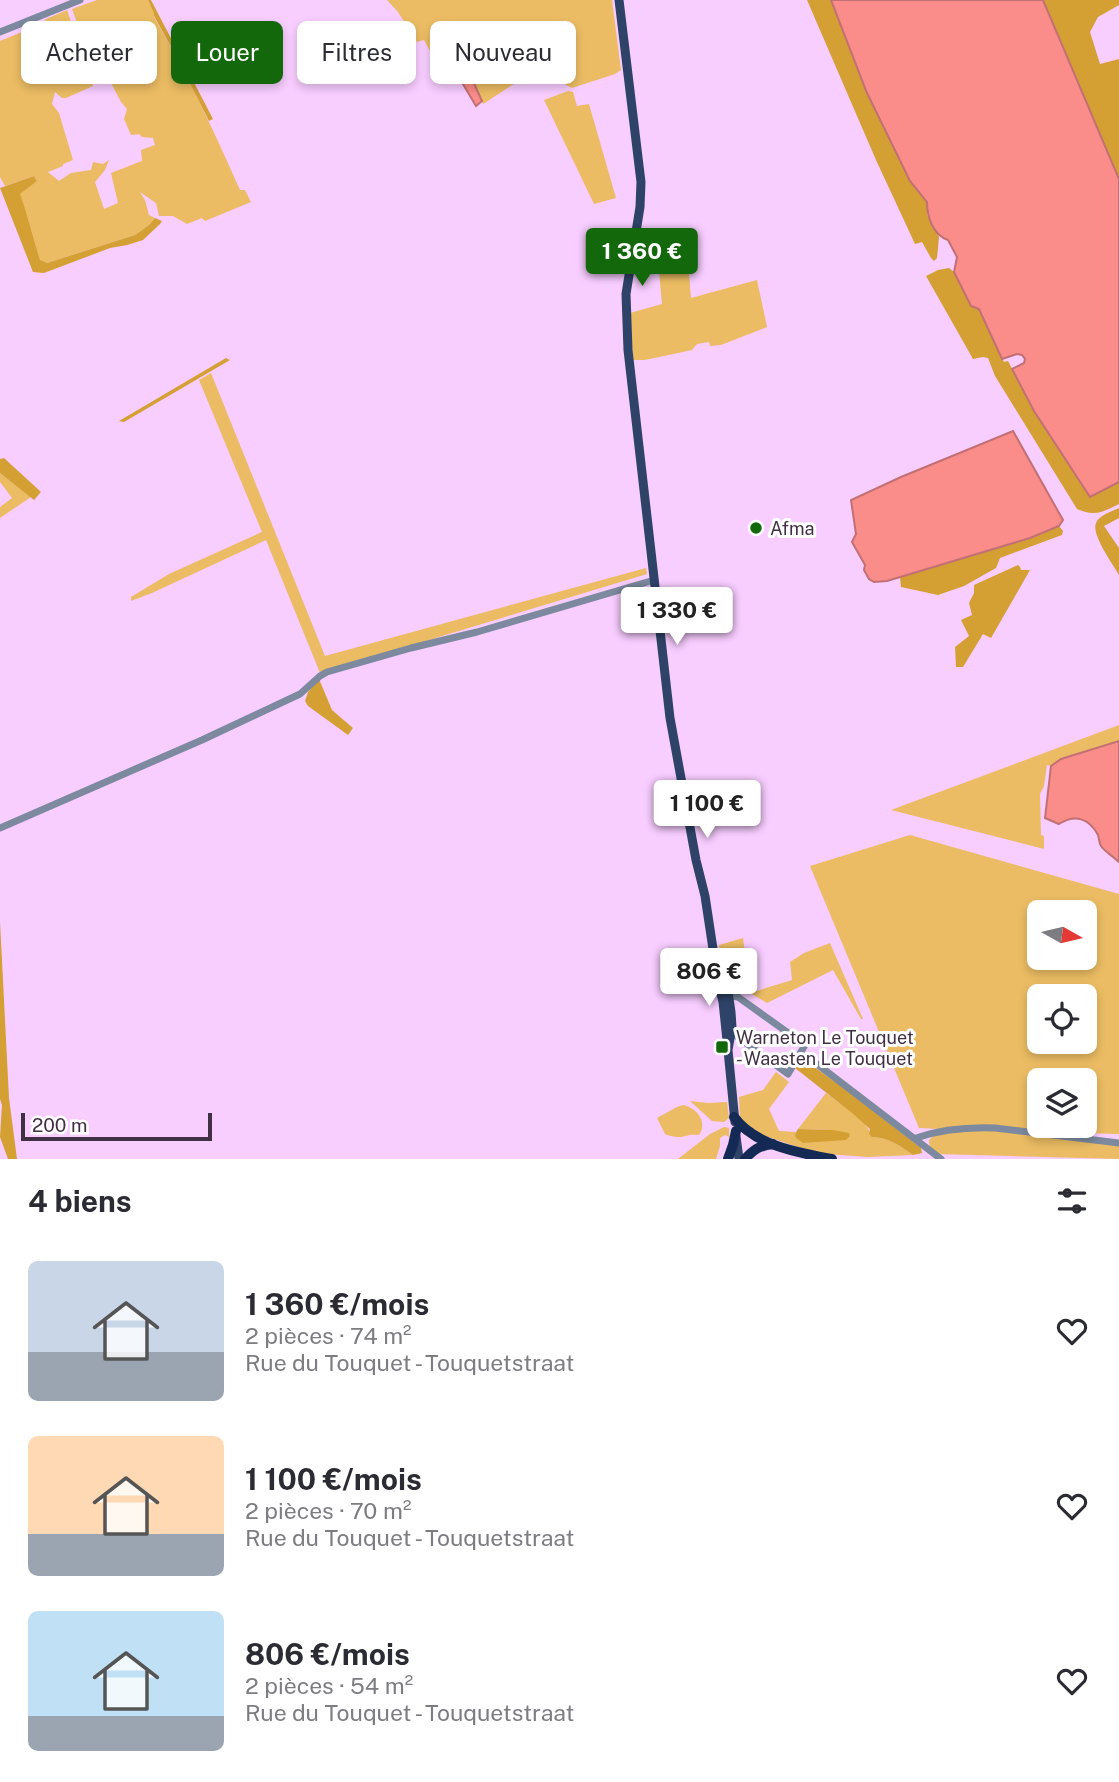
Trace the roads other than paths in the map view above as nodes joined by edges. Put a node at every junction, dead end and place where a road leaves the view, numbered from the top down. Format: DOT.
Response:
graph roads {
  1 [pos="80,0"];
  2 [pos="619,0"];
  3 [pos="0,32"];
  4 [pos="654,580"];
  5 [pos="0,828"];
  6 [pos="726,999"];
  7 [pos="731,1032"];
  8 [pos="727,1047"];
  9 [pos="800,1056"];
  10 [pos="734,1117"];
  11 [pos="736,1131"];
  12 [pos="916,1138"];
  13 [pos="1119,1143"];
  14 [pos="776,1144"];
  15 [pos="728,1159"];
  16 [pos="739,1159"];
  17 [pos="745,1159"];
  18 [pos="832,1159"];
  19 [pos="941,1159"];
  1 -- 3 [label="street"];
  2 -- 4 [label="main road"];
  4 -- 5 [label="street"];
  4 -- 6 [label="main road"];
  6 -- 7 [label="main road"];
  6 -- 8 [label="main road"];
  6 -- 9 [label="street"];
  7 -- 8 [label="main road"];
  7 -- 9 [label="street"];
  8 -- 10 [label="main road"];
  9 -- 12 [label="street"];
  10 -- 11 [label="main road"];
  10 -- 14 [label="highway"];
  11 -- 15 [label="highway"];
  11 -- 16 [label="main road"];
  12 -- 13 [label="street"];
  12 -- 19 [label="street"];
  14 -- 17 [label="highway"];
  14 -- 18 [label="highway"];
}
